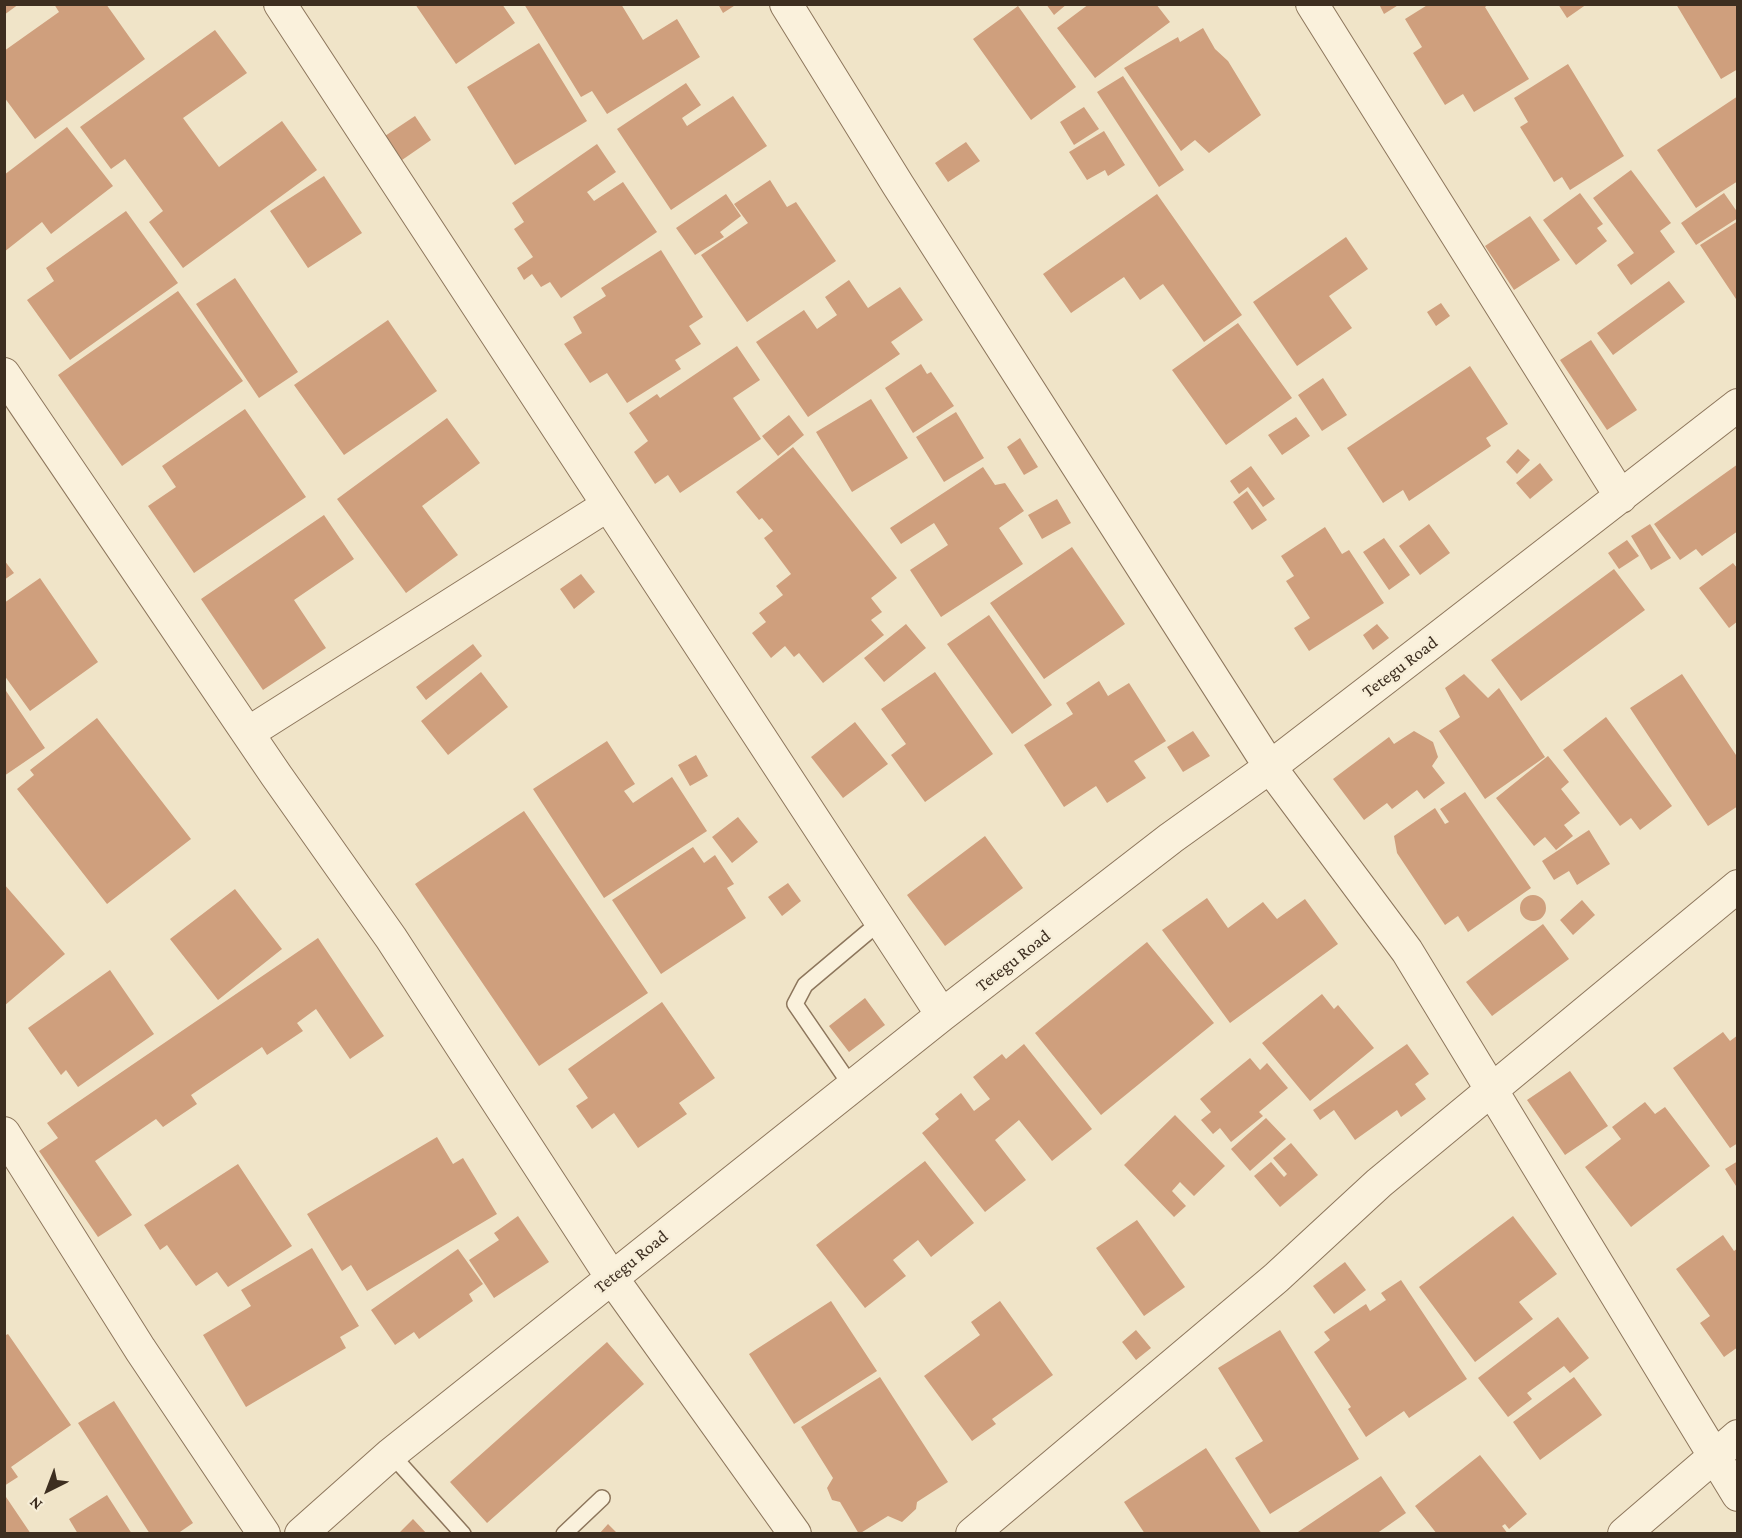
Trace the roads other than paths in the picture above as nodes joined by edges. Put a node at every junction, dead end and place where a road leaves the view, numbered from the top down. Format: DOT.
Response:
graph roads {
  1 [pos="280,4"];
  2 [pos="786,4"];
  3 [pos="1312,4"];
  4 [pos="4,374"];
  5 [pos="1737,405"];
  6 [pos="1621,496"];
  7 [pos="608,505"];
  8 [pos="248,733"];
  9 [pos="1270,766"];
  10 [pos="1737,886"];
  11 [pos="881,921"];
  12 [pos="942,1015"];
  13 [pos="852,1087"];
  14 [pos="1491,1091"];
  15 [pos="4,1133"];
  16 [pos="612,1278"];
  17 [pos="1737,1436"];
  18 [pos="391,1454"];
  19 [pos="1712,1456"];
  20 [pos="1737,1495"];
  21 [pos="603,1498"];
  22 [pos="264,1533"];
  23 [pos="301,1533"];
  24 [pos="463,1533"];
  25 [pos="564,1533"];
  26 [pos="795,1533"];
  27 [pos="972,1533"];
  28 [pos="1624,1533"];
  1 -- 7 [label="street"];
  2 -- 9 [label="street"];
  3 -- 6 [label="street"];
  4 -- 8 [label="street"];
  5 -- 6 [label="street, Tetegu Road"];
  6 -- 9 [label="street, Tetegu Road"];
  7 -- 8 [label="street"];
  7 -- 11 [label="street"];
  8 -- 16 [label="street"];
  9 -- 12 [label="street, Tetegu Road"];
  9 -- 14 [label="street"];
  10 -- 14 [label="street"];
  11 -- 12 [label="street"];
  11 -- 13 [label="lane"];
  12 -- 13 [label="street, Tetegu Road"];
  13 -- 16 [label="street, Tetegu Road"];
  14 -- 19 [label="street"];
  14 -- 27 [label="street"];
  15 -- 22 [label="street"];
  16 -- 18 [label="street, Tetegu Road"];
  16 -- 26 [label="street"];
  17 -- 19 [label="street"];
  18 -- 23 [label="street, Tetegu Road"];
  18 -- 24 [label="lane"];
  19 -- 20 [label="street"];
  19 -- 28 [label="street"];
  21 -- 25 [label="lane"];
}
